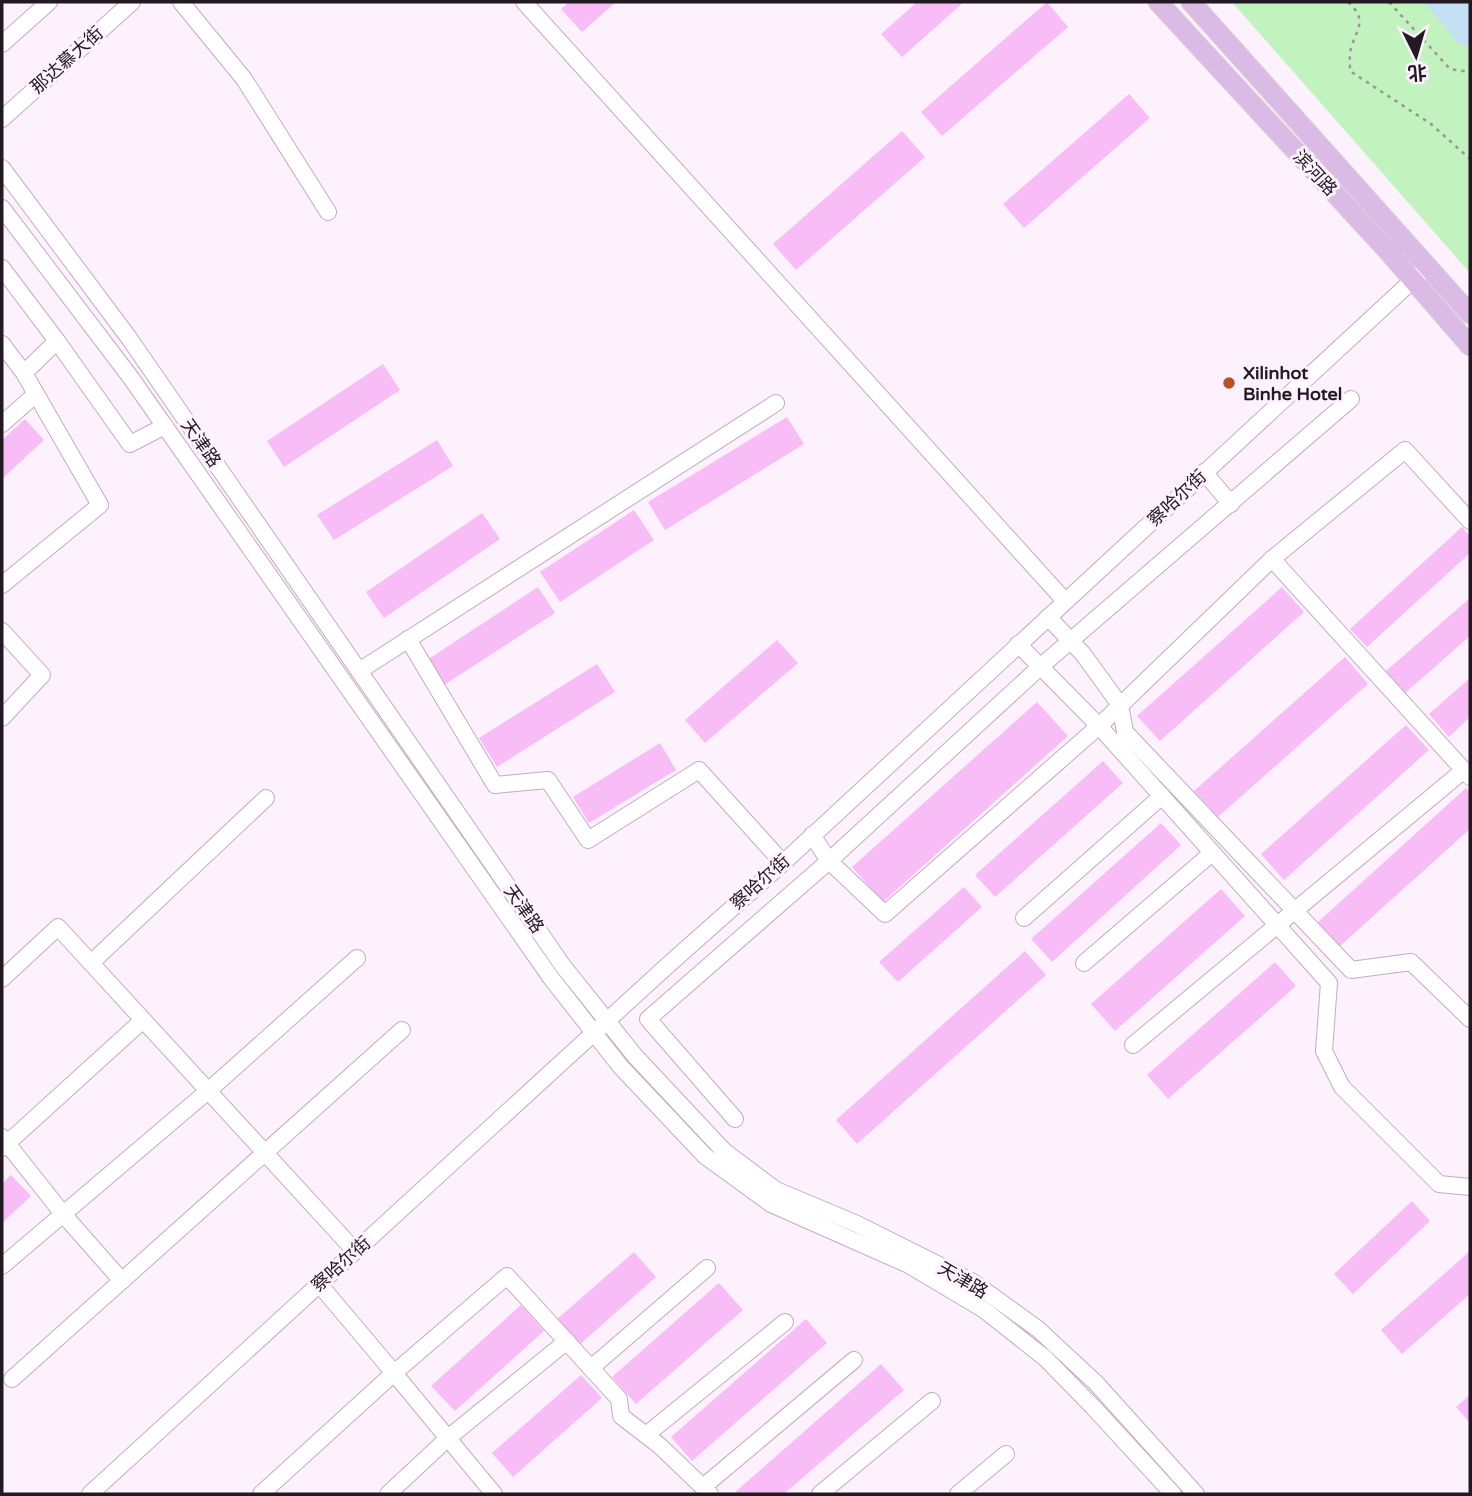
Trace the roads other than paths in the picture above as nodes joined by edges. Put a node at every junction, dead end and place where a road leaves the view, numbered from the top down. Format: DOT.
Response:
graph roads {
  1 [pos="49,2"];
  2 [pos="132,2"];
  3 [pos="181,2"];
  4 [pos="524,2"];
  5 [pos="1158,2"];
  6 [pos="1192,2"];
  7 [pos="2,44"];
  8 [pos="2,119"];
  9 [pos="2,168"];
  10 [pos="2,208"];
  11 [pos="328,212"];
  12 [pos="1427,267"];
  13 [pos="2,268"];
  14 [pos="1412,280"];
  15 [pos="1470,314"];
  16 [pos="57,341"];
  17 [pos="2,344"];
  18 [pos="1470,346"];
  19 [pos="24,373"];
  20 [pos="36,394"];
  21 [pos="1352,399"];
  22 [pos="776,403"];
  23 [pos="2,424"];
  24 [pos="165,426"];
  25 [pos="1204,472"];
  26 [pos="1231,504"];
  27 [pos="1470,521"];
  28 [pos="1272,559"];
  29 [pos="2,585"];
  30 [pos="1065,601"];
  31 [pos="1048,617"];
  32 [pos="2,631"];
  33 [pos="408,639"];
  34 [pos="1072,642"];
  35 [pos="1018,644"];
  36 [pos="1041,667"];
  37 [pos="359,671"];
  38 [pos="1120,705"];
  39 [pos="2,718"];
  40 [pos="1099,726"];
  41 [pos="1467,773"];
  42 [pos="1161,796"];
  43 [pos="266,798"];
  44 [pos="812,835"];
  45 [pos="1212,853"];
  46 [pos="829,861"];
  47 [pos="783,863"];
  48 [pos="1294,910"];
  49 [pos="1024,918"];
  50 [pos="1277,925"];
  51 [pos="357,958"];
  52 [pos="91,963"];
  53 [pos="1084,963"];
  54 [pos="2,979"];
  55 [pos="1470,1019"];
  56 [pos="144,1020"];
  57 [pos="607,1021"];
  58 [pos="402,1030"];
  59 [pos="594,1032"];
  60 [pos="1133,1045"];
  61 [pos="208,1091"];
  62 [pos="735,1119"];
  63 [pos="4,1143"];
  64 [pos="264,1152"];
  65 [pos="1470,1187"];
  66 [pos="63,1214"];
  67 [pos="355,1251"];
  68 [pos="2,1266"];
  69 [pos="707,1268"];
  70 [pos="122,1280"];
  71 [pos="319,1284"];
  72 [pos="785,1322"];
  73 [pos="567,1341"];
  74 [pos="854,1360"];
  75 [pos="591,1368"];
  76 [pos="394,1373"];
  77 [pos="12,1379"];
  78 [pos="932,1401"];
  79 [pos="646,1435"];
  80 [pos="448,1438"];
  81 [pos="1006,1454"];
  82 [pos="706,1491"];
  83 [pos="89,1494"];
  84 [pos="261,1494"];
  85 [pos="388,1494"];
  86 [pos="494,1494"];
  87 [pos="820,1494"];
  88 [pos="958,1494"];
  89 [pos="1172,1494"];
  90 [pos="1196,1494"];
  1 -- 7 [label="street"];
  2 -- 8 [label="street, 那达慕大街"];
  3 -- 11 [label="street"];
  4 -- 30 [label="street"];
  5 -- 14 [label="main road, 滨河路"];
  6 -- 12 [label="main road, 滨河路"];
  9 -- 37 [label="street, 天津路"];
  10 -- 24 [label="street, 天津路"];
  12 -- 14 [label="street, 察哈尔街"];
  12 -- 15 [label="main road, 滨河路"];
  13 -- 16 [label="street"];
  14 -- 18 [label="main road, 滨河路"];
  14 -- 25 [label="street, 察哈尔街"];
  16 -- 19 [label="street"];
  16 -- 24 [label="street"];
  17 -- 19 [label="street"];
  19 -- 20 [label="street"];
  20 -- 23 [label="street"];
  20 -- 29 [label="street"];
  21 -- 26 [label="street"];
  22 -- 33 [label="street"];
  24 -- 59 [label="street, 天津路"];
  25 -- 26 [label="street"];
  25 -- 30 [label="street, 察哈尔街"];
  26 -- 34 [label="street"];
  27 -- 28 [label="street"];
  28 -- 38 [label="street"];
  28 -- 41 [label="street"];
  30 -- 31 [label="street, 察哈尔街"];
  31 -- 34 [label="street"];
  31 -- 35 [label="street, 察哈尔街"];
  32 -- 39 [label="street"];
  33 -- 37 [label="street"];
  33 -- 47 [label="street"];
  34 -- 36 [label="street"];
  34 -- 38 [label="street"];
  35 -- 36 [label="street"];
  35 -- 44 [label="street, 察哈尔街"];
  36 -- 40 [label="street"];
  36 -- 46 [label="street"];
  37 -- 57 [label="street, 天津路"];
  38 -- 40 [label="street"];
  38 -- 48 [label="street"];
  40 -- 42 [label="street"];
  40 -- 46 [label="street"];
  41 -- 48 [label="street"];
  42 -- 45 [label="street"];
  42 -- 49 [label="street"];
  43 -- 52 [label="street"];
  44 -- 46 [label="street"];
  44 -- 47 [label="street, 察哈尔街"];
  45 -- 50 [label="street"];
  45 -- 53 [label="street"];
  46 -- 62 [label="street"];
  47 -- 57 [label="street, 察哈尔街"];
  48 -- 50 [label="street"];
  48 -- 55 [label="street"];
  50 -- 60 [label="street"];
  50 -- 65 [label="street"];
  51 -- 61 [label="street"];
  52 -- 54 [label="street"];
  52 -- 56 [label="street"];
  56 -- 61 [label="street"];
  56 -- 63 [label="street"];
  57 -- 59 [label="street, 察哈尔街"];
  57 -- 90 [label="street, 天津路"];
  58 -- 64 [label="street"];
  59 -- 67 [label="street, 察哈尔街"];
  59 -- 89 [label="street, 天津路"];
  61 -- 64 [label="street"];
  61 -- 66 [label="street"];
  63 -- 66 [label="street"];
  64 -- 67 [label="street"];
  64 -- 70 [label="street"];
  66 -- 68 [label="street"];
  66 -- 70 [label="street"];
  67 -- 71 [label="street, 察哈尔街"];
  69 -- 75 [label="street"];
  70 -- 77 [label="street"];
  71 -- 76 [label="street"];
  71 -- 83 [label="street, 察哈尔街"];
  72 -- 79 [label="street"];
  73 -- 75 [label="street"];
  73 -- 76 [label="street"];
  73 -- 80 [label="street"];
  74 -- 82 [label="street"];
  75 -- 79 [label="street"];
  76 -- 80 [label="street"];
  76 -- 84 [label="street"];
  78 -- 87 [label="street"];
  79 -- 82 [label="street"];
  80 -- 85 [label="street"];
  80 -- 86 [label="street"];
  81 -- 88 [label="street"];
}
